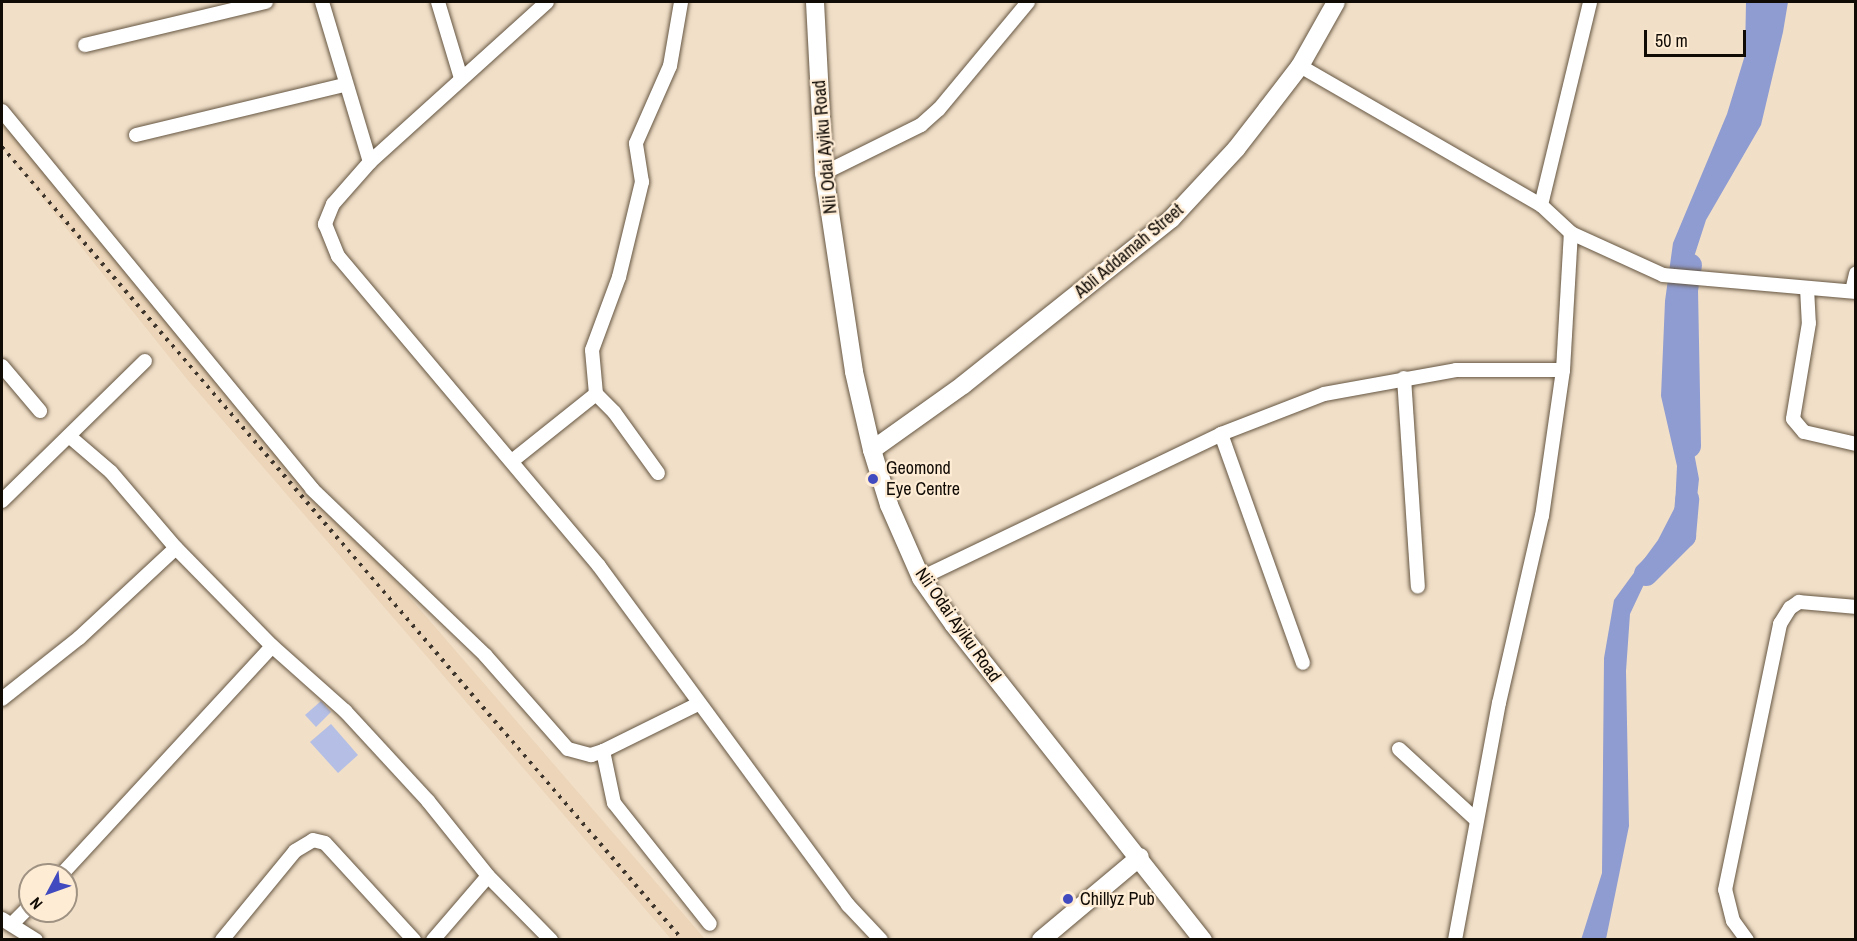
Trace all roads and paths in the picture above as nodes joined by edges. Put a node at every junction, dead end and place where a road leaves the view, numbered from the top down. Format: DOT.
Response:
graph roads {
  1 [pos="266,2"];
  2 [pos="322,2"];
  3 [pos="438,2"];
  4 [pos="547,2"];
  5 [pos="681,2"];
  6 [pos="815,2"];
  7 [pos="1028,2"];
  8 [pos="1336,2"];
  9 [pos="1590,2"];
  10 [pos="85,45"];
  11 [pos="1300,66"];
  12 [pos="461,78"];
  13 [pos="345,85"];
  14 [pos="2,111"];
  15 [pos="136,135"];
  16 [pos="370,162"];
  17 [pos="824,173"];
  18 [pos="1541,205"];
  19 [pos="1571,232"];
  20 [pos="1856,273"];
  21 [pos="1807,288"];
  22 [pos="1854,292"];
  23 [pos="145,361"];
  24 [pos="2,366"];
  25 [pos="1563,370"];
  26 [pos="1404,378"];
  27 [pos="596,394"];
  28 [pos="40,411"];
  29 [pos="1221,434"];
  30 [pos="69,436"];
  31 [pos="1856,444"];
  32 [pos="872,450"];
  33 [pos="512,461"];
  34 [pos="658,473"];
  35 [pos="2,501"];
  36 [pos="177,548"];
  37 [pos="921,578"];
  38 [pos="1418,587"];
  39 [pos="1856,607"];
  40 [pos="272,646"];
  41 [pos="1303,663"];
  42 [pos="2,699"];
  43 [pos="698,704"];
  44 [pos="1400,749"];
  45 [pos="603,751"];
  46 [pos="1476,819"];
  47 [pos="1140,857"];
  48 [pos="72,863"];
  49 [pos="488,876"];
  50 [pos="7,921"];
  51 [pos="710,924"];
  52 [pos="1047,938"];
  53 [pos="36,939"];
  54 [pos="222,939"];
  55 [pos="414,939"];
  56 [pos="433,939"];
  57 [pos="551,939"];
  58 [pos="881,939"];
  59 [pos="1203,939"];
  60 [pos="1455,939"];
  61 [pos="1750,939"];
  1 -- 10 [label="street"];
  2 -- 13 [label="street"];
  3 -- 12 [label="street"];
  4 -- 12 [label="street"];
  5 -- 27 [label="street"];
  6 -- 17 [label="street, Nii Odai Ayiku Road"];
  7 -- 17 [label="street"];
  8 -- 11 [label="street, Abli Addamah Street"];
  9 -- 18 [label="street"];
  11 -- 18 [label="street"];
  11 -- 32 [label="street, Abli Addamah Street"];
  12 -- 16 [label="street"];
  13 -- 15 [label="street"];
  13 -- 16 [label="street"];
  14 -- 45 [label="street"];
  16 -- 33 [label="street"];
  17 -- 32 [label="street, Nii Odai Ayiku Road"];
  18 -- 19 [label="street"];
  19 -- 21 [label="street"];
  19 -- 25 [label="street"];
  20 -- 22 [label="street"];
  21 -- 22 [label="street"];
  21 -- 31 [label="street"];
  23 -- 30 [label="street"];
  24 -- 28 [label="street"];
  25 -- 26 [label="street"];
  25 -- 46 [label="street"];
  26 -- 29 [label="street"];
  26 -- 38 [label="street"];
  27 -- 33 [label="street"];
  27 -- 34 [label="street"];
  29 -- 37 [label="street"];
  29 -- 41 [label="street"];
  30 -- 35 [label="street"];
  30 -- 36 [label="street"];
  32 -- 37 [label="street, Nii Odai Ayiku Road"];
  33 -- 43 [label="street"];
  36 -- 40 [label="street"];
  36 -- 42 [label="street"];
  37 -- 47 [label="street, Nii Odai Ayiku Road"];
  39 -- 61 [label="street"];
  40 -- 48 [label="street"];
  40 -- 49 [label="street"];
  43 -- 45 [label="street"];
  43 -- 58 [label="street"];
  44 -- 46 [label="street"];
  45 -- 51 [label="street"];
  46 -- 60 [label="street"];
  47 -- 52 [label="street"];
  47 -- 59 [label="street, Nii Odai Ayiku Road"];
  49 -- 56 [label="street"];
  49 -- 57 [label="street"];
  50 -- 53 [label="street"];
  54 -- 55 [label="street"];
}
